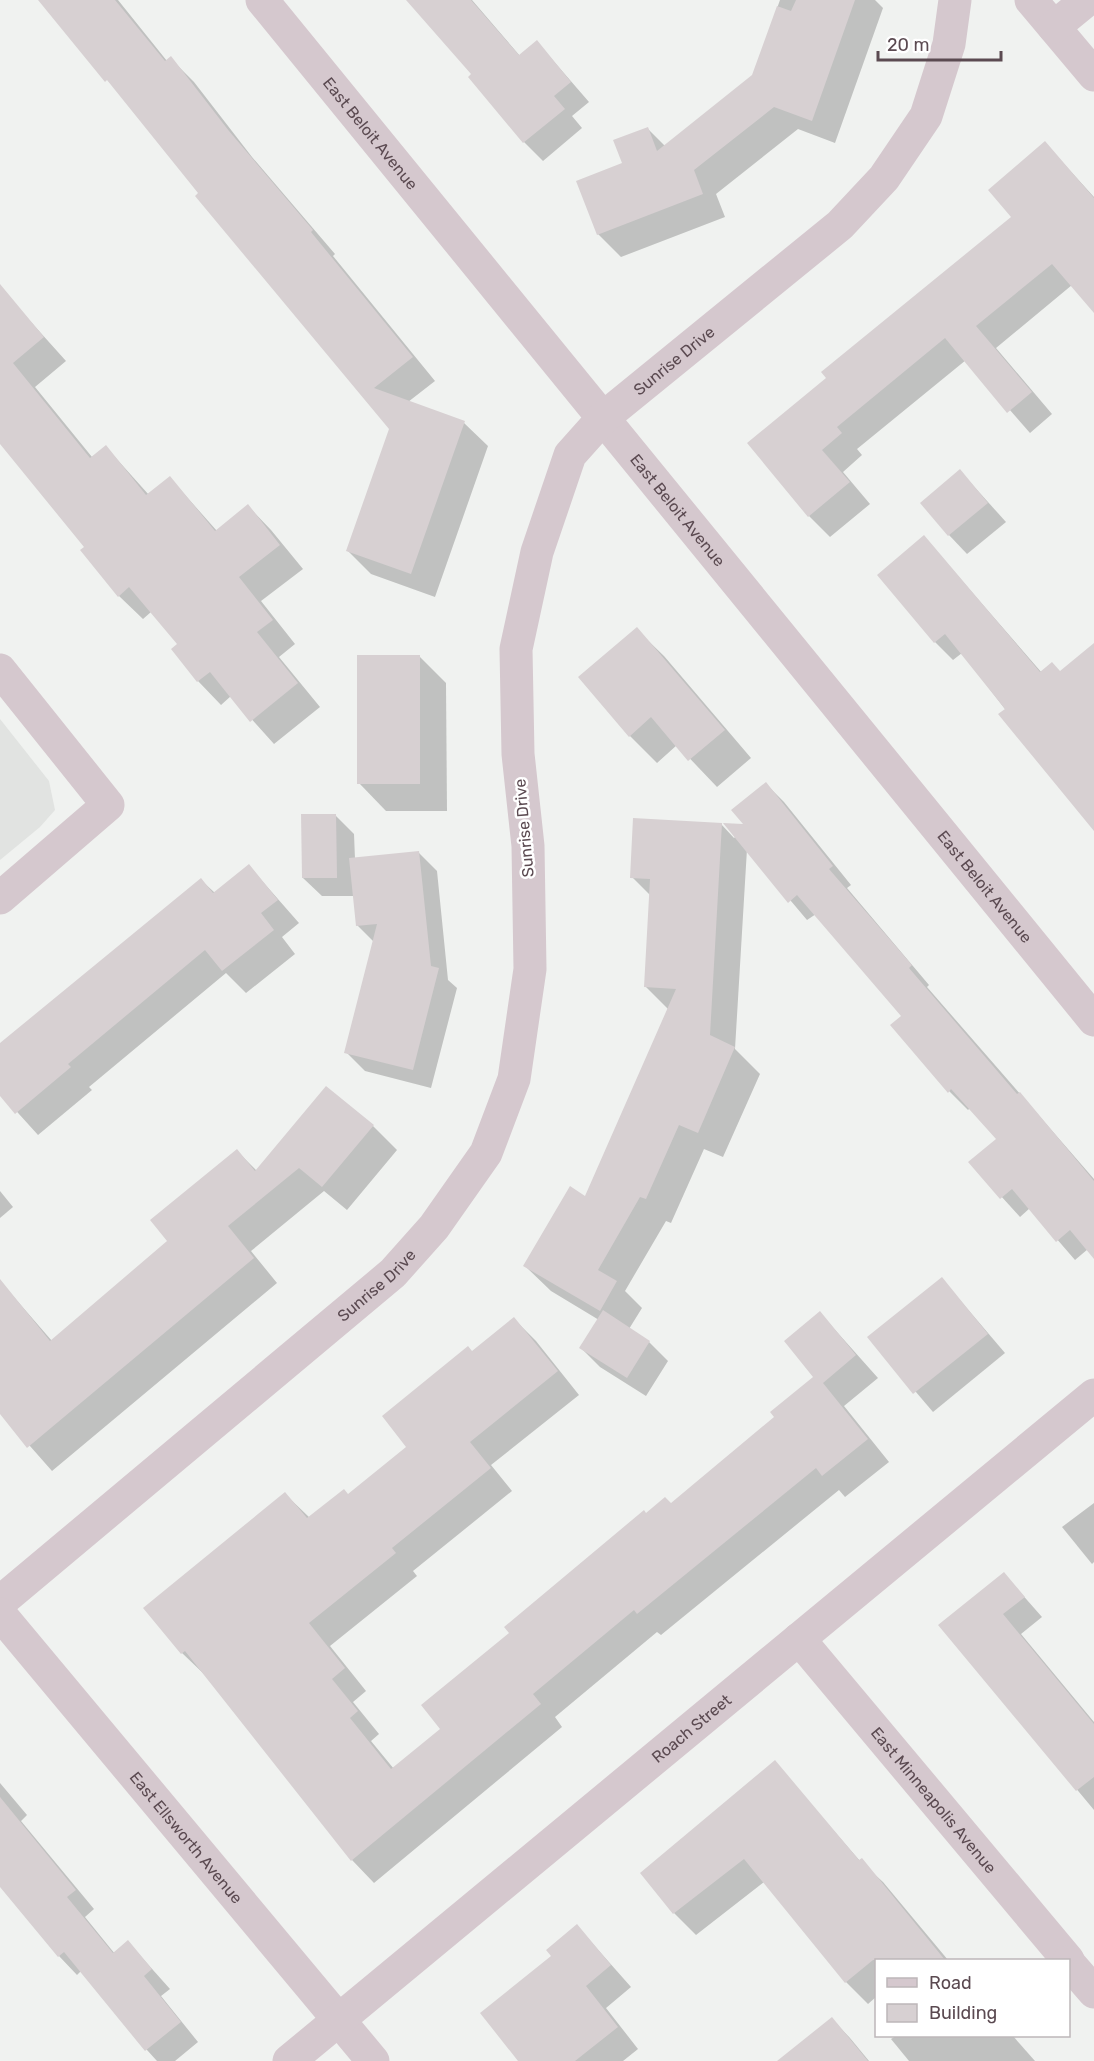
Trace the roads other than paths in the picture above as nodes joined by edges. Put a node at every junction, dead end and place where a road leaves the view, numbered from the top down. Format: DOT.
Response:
graph roads {
  1 [pos="262,0"];
  2 [pos="955,0"];
  3 [pos="1032,0"];
  4 [pos="1087,0"];
  5 [pos="1054,27"];
  6 [pos="1094,75"];
  7 [pos="603,418"];
  8 [pos="0,670"];
  9 [pos="0,898"];
  10 [pos="1094,1020"];
  11 [pos="1094,1395"];
  12 [pos="0,1602"];
  13 [pos="0,1614"];
  14 [pos="799,1639"];
  15 [pos="1066,1959"];
  16 [pos="1070,1963"];
  17 [pos="1094,1992"];
  18 [pos="340,2020"];
  19 [pos="289,2061"];
  20 [pos="373,2061"];
  1 -- 7 [label="street, East Beloit Avenue"];
  2 -- 7 [label="street, Sunrise Drive"];
  3 -- 5 [label="street"];
  4 -- 5 [label="street"];
  5 -- 6 [label="street"];
  7 -- 10 [label="street, East Beloit Avenue"];
  7 -- 12 [label="street, Sunrise Drive"];
  8 -- 9 [label="street"];
  11 -- 14 [label="street, Roach Street"];
  13 -- 18 [label="street, East Ellsworth Avenue"];
  14 -- 15 [label="street, East Minneapolis Avenue"];
  14 -- 18 [label="street, Roach Street"];
  16 -- 17 [label="street, East Minneapolis Avenue"];
  18 -- 19 [label="street, Roach Street"];
  18 -- 20 [label="street, East Ellsworth Avenue"];
}
